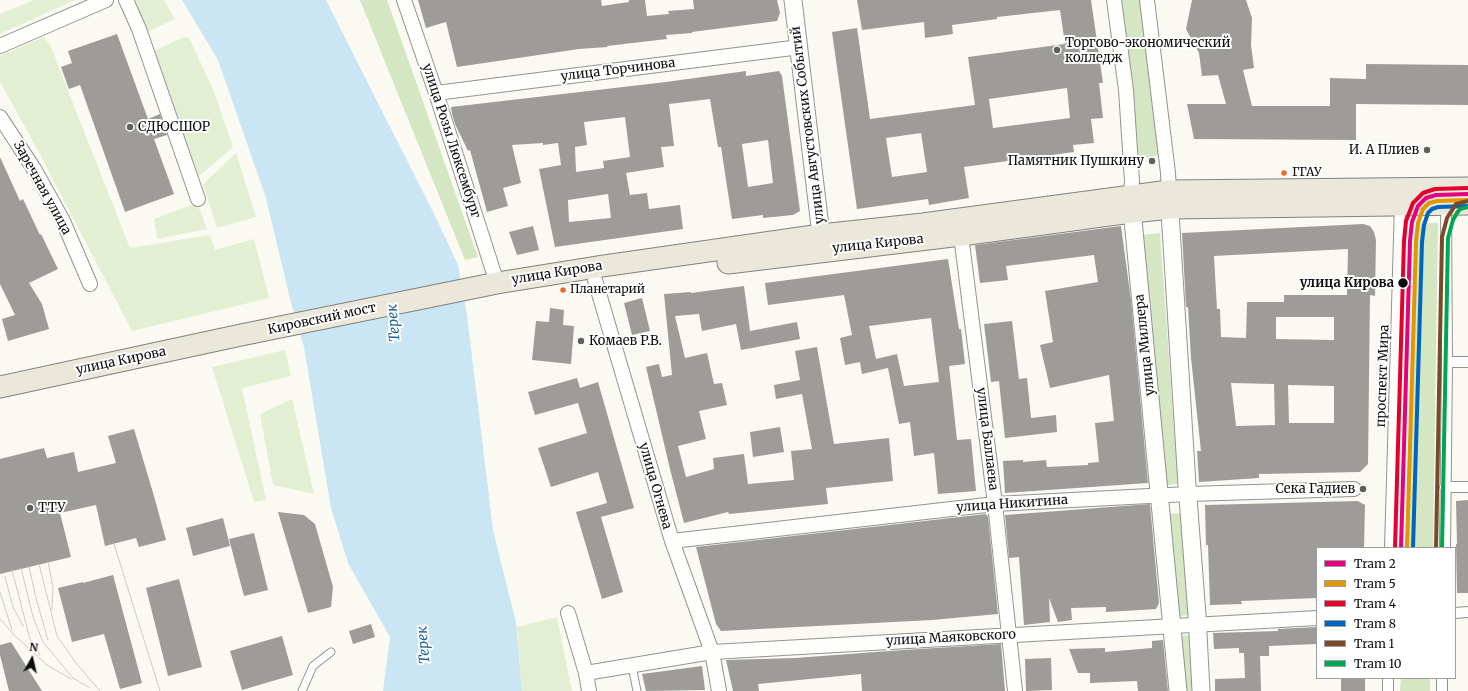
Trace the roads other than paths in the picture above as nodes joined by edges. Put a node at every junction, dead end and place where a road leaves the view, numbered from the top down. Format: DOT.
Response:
graph roads {
  1 [pos="106,0"];
  2 [pos="126,0"];
  3 [pos="404,0"];
  4 [pos="793,0"];
  5 [pos="1114,0"];
  6 [pos="1147,0"];
  7 [pos="0,46"];
  8 [pos="800,47"];
  9 [pos="436,93"];
  10 [pos="1,120"];
  11 [pos="1468,188"];
  12 [pos="198,199"];
  13 [pos="1169,200"];
  14 [pos="1131,204"];
  15 [pos="1400,204"];
  16 [pos="1446,204"];
  17 [pos="1468,204"];
  18 [pos="961,235"];
  19 [pos="822,243"];
  20 [pos="595,280"];
  21 [pos="90,284"];
  22 [pos="492,284"];
  23 [pos="241,335"];
  24 [pos="1447,362"];
  25 [pos="1468,362"];
  26 [pos="0,387"];
  27 [pos="1446,487"];
  28 [pos="1468,487"];
  29 [pos="1354,489"];
  30 [pos="1188,494"];
  31 [pos="1160,495"];
  32 [pos="995,504"];
  33 [pos="672,541"];
  34 [pos="1390,547"];
  35 [pos="1444,547"];
  36 [pos="1468,612"];
  37 [pos="568,613"];
  38 [pos="1456,613"];
  39 [pos="1316,618"];
  40 [pos="1198,624"];
  41 [pos="1171,626"];
  42 [pos="1010,635"];
  43 [pos="331,652"];
  44 [pos="712,652"];
  45 [pos="632,666"];
  46 [pos="586,673"];
  47 [pos="1388,679"];
  48 [pos="1442,679"];
  49 [pos="302,691"];
  50 [pos="590,691"];
  51 [pos="637,691"];
  52 [pos="719,691"];
  53 [pos="1015,691"];
  54 [pos="1178,691"];
  55 [pos="1201,691"];
  56 [pos="1388,691"];
  57 [pos="1442,691"];
  1 -- 7 [label="street"];
  2 -- 12 [label="street"];
  3 -- 9 [label="street, улица Розы Люксембург"];
  4 -- 8 [label="street, улица Августовских Событий"];
  5 -- 14 [label="street, улица Миллера"];
  6 -- 13 [label="street"];
  8 -- 9 [label="street, улица Торчинова"];
  8 -- 19 [label="street, улица Августовских Событий"];
  9 -- 22 [label="street, улица Розы Люксембург"];
  10 -- 21 [label="street, Заречная улица"];
  11 -- 13 [label="main road, улица Кирова"];
  13 -- 14 [label="main road, улица Кирова"];
  13 -- 15 [label="main road, улица Кирова"];
  13 -- 30 [label="street"];
  14 -- 18 [label="main road, улица Кирова"];
  14 -- 19 [label="main road, улица Кирова"];
  14 -- 31 [label="street, улица Миллера"];
  15 -- 16 [label="main road, улица Кирова"];
  15 -- 34 [label="street, проспект Мира"];
  16 -- 17 [label="main road, улица Кирова"];
  16 -- 24 [label="street"];
  18 -- 19 [label="main road, улица Кирова"];
  18 -- 32 [label="street, улица Баллаева"];
  19 -- 20 [label="main road, улица Кирова"];
  19 -- 22 [label="main road, улица Кирова"];
  20 -- 22 [label="main road, улица Кирова"];
  20 -- 33 [label="street, улица Огнева"];
  22 -- 23 [label="main road, Кировский мост"];
  23 -- 26 [label="main road, улица Кирова"];
  24 -- 25 [label="street"];
  24 -- 27 [label="street"];
  27 -- 28 [label="street"];
  27 -- 35 [label="street"];
  29 -- 30 [label="street, улица Никитина"];
  30 -- 31 [label="street, улица Никитина"];
  30 -- 40 [label="street"];
  31 -- 32 [label="street, улица Никитина"];
  31 -- 41 [label="street, улица Миллера"];
  32 -- 33 [label="street, улица Никитина"];
  32 -- 42 [label="street, улица Баллаева"];
  33 -- 44 [label="street, улица Огнева"];
  36 -- 38 [label="street"];
  37 -- 46 [label="street"];
  39 -- 40 [label="street, улица Маяковского"];
  40 -- 41 [label="street, улица Маяковского"];
  40 -- 55 [label="street"];
  41 -- 42 [label="street, улица Маяковского"];
  41 -- 54 [label="street, улица Миллера"];
  42 -- 44 [label="street, улица Маяковского"];
  42 -- 53 [label="street, улица Баллаева"];
  43 -- 49 [label="lane"];
  44 -- 45 [label="street, улица Маяковского"];
  44 -- 52 [label="street, улица Огнева"];
  45 -- 46 [label="street, улица Маяковского"];
  45 -- 51 [label="lane"];
  46 -- 50 [label="street"];
  47 -- 56 [label="street"];
  48 -- 57 [label="street"];
}
